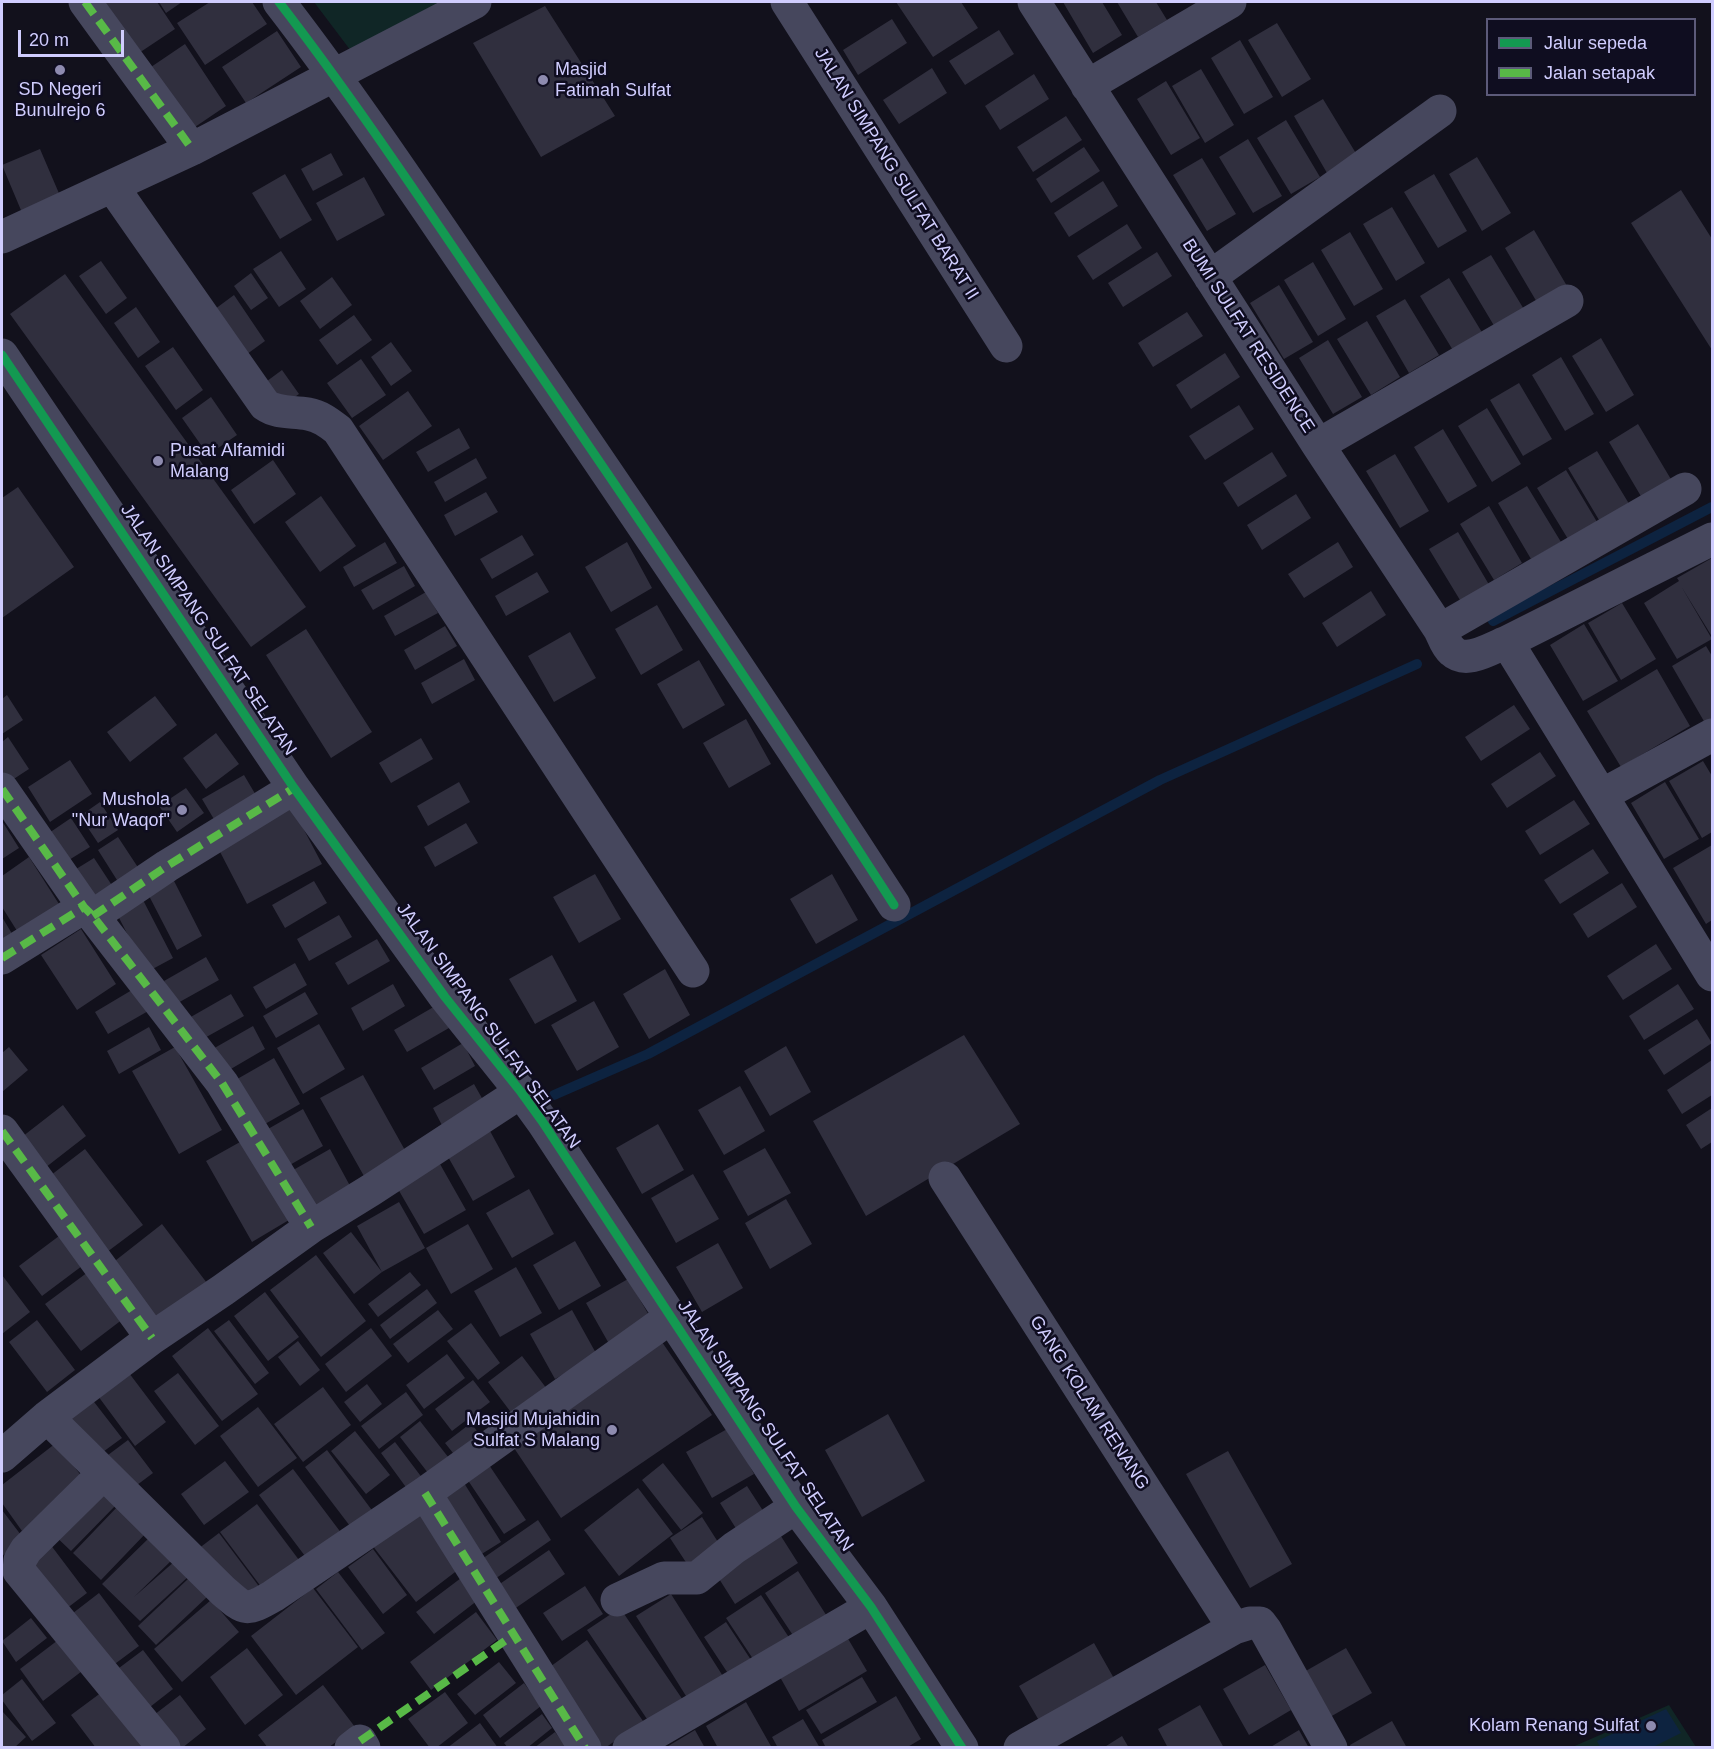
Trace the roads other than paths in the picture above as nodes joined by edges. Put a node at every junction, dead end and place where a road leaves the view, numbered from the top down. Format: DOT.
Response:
graph roads {
  1 [pos="85,2"];
  2 [pos="279,2"];
  3 [pos="475,2"];
  4 [pos="787,2"];
  5 [pos="1034,2"];
  6 [pos="1230,2"];
  7 [pos="335,75"];
  8 [pos="1087,86"];
  9 [pos="1440,111"];
  10 [pos="192,149"];
  11 [pos="112,186"];
  12 [pos="2,237"];
  13 [pos="1210,277"];
  14 [pos="1566,301"];
  15 [pos="1005,346"];
  16 [pos="2,355"];
  17 [pos="13,396"];
  18 [pos="1318,445"];
  19 [pos="1685,489"];
  20 [pos="1713,539"];
  21 [pos="1440,630"];
  22 [pos="1507,642"];
  23 [pos="1713,735"];
  24 [pos="294,788"];
  25 [pos="2,789"];
  26 [pos="1602,795"];
  27 [pos="894,905"];
  28 [pos="89,911"];
  29 [pos="1707,954"];
  30 [pos="2,958"];
  31 [pos="693,971"];
  32 [pos="521,1092"];
  33 [pos="2,1131"];
  34 [pos="945,1178"];
  35 [pos="311,1227"];
  36 [pos="671,1317"];
  37 [pos="152,1338"];
  38 [pos="46,1418"];
  39 [pos="2,1456"];
  40 [pos="103,1474"];
  41 [pos="425,1493"];
  42 [pos="796,1508"];
  43 [pos="617,1600"];
  44 [pos="871,1607"];
  45 [pos="1234,1628"];
  46 [pos="164,1748"];
  47 [pos="351,1748"];
  48 [pos="364,1748"];
  49 [pos="585,1748"];
  50 [pos="629,1748"];
  51 [pos="962,1748"];
  52 [pos="1020,1748"];
  53 [pos="1332,1748"];
  1 -- 10 [label="street"];
  2 -- 7 [label="street"];
  3 -- 7 [label="street"];
  4 -- 15 [label="street, JALAN SIMPANG SULFAT BARAT II"];
  5 -- 8 [label="street, BUMI SULFAT RESIDENCE"];
  6 -- 8 [label="street"];
  7 -- 10 [label="street"];
  7 -- 27 [label="street"];
  8 -- 13 [label="street, BUMI SULFAT RESIDENCE"];
  9 -- 13 [label="street"];
  10 -- 11 [label="street"];
  11 -- 12 [label="street"];
  11 -- 31 [label="street"];
  13 -- 18 [label="street, BUMI SULFAT RESIDENCE"];
  14 -- 18 [label="street"];
  16 -- 17 [label="street, JALAN SIMPANG SULFAT SELATAN"];
  17 -- 24 [label="street, JALAN SIMPANG SULFAT SELATAN"];
  18 -- 21 [label="street, BUMI SULFAT RESIDENCE"];
  19 -- 21 [label="street"];
  20 -- 22 [label="street"];
  21 -- 22 [label="street, BUMI SULFAT RESIDENCE"];
  22 -- 26 [label="street"];
  23 -- 26 [label="street"];
  24 -- 28 [label="street"];
  24 -- 32 [label="street, JALAN SIMPANG SULFAT SELATAN"];
  25 -- 28 [label="street"];
  26 -- 29 [label="street"];
  28 -- 30 [label="street"];
  28 -- 35 [label="street"];
  32 -- 35 [label="street"];
  32 -- 36 [label="street, JALAN SIMPANG SULFAT SELATAN"];
  33 -- 37 [label="street"];
  34 -- 45 [label="street, GANG KOLAM RENANG"];
  35 -- 37 [label="street"];
  36 -- 41 [label="street"];
  36 -- 42 [label="street, JALAN SIMPANG SULFAT SELATAN"];
  37 -- 38 [label="street"];
  38 -- 39 [label="street"];
  38 -- 40 [label="street"];
  40 -- 41 [label="street"];
  40 -- 46 [label="street"];
  41 -- 49 [label="street"];
  42 -- 43 [label="street"];
  42 -- 44 [label="street, JALAN SIMPANG SULFAT SELATAN"];
  44 -- 50 [label="street"];
  44 -- 51 [label="street, JALAN SIMPANG SULFAT SELATAN"];
  45 -- 52 [label="street"];
  45 -- 53 [label="street"];
  47 -- 48 [label="street"];
}
